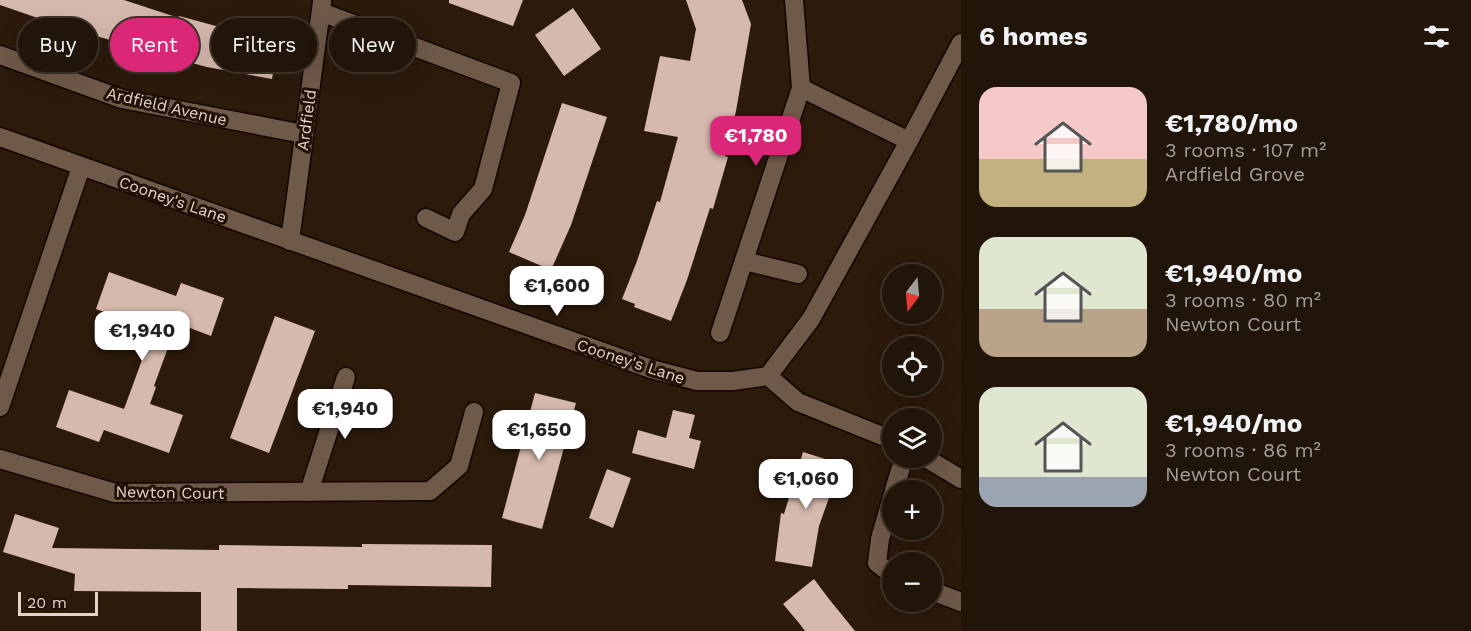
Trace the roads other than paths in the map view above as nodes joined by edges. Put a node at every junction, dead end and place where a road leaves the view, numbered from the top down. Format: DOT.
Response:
graph roads {
  1 [pos="794,0"];
  2 [pos="322,6"];
  3 [pos="961,42"];
  4 [pos="0,56"];
  5 [pos="801,88"];
  6 [pos="303,134"];
  7 [pos="0,137"];
  8 [pos="909,141"];
  9 [pos="81,167"];
  10 [pos="426,218"];
  11 [pos="290,241"];
  12 [pos="744,261"];
  13 [pos="798,274"];
  14 [pos="720,333"];
  15 [pos="768,375"];
  16 [pos="346,377"];
  17 [pos="0,407"];
  18 [pos="474,412"];
  19 [pos="882,436"];
  20 [pos="0,459"];
  21 [pos="942,467"];
  22 [pos="961,478"];
  23 [pos="309,492"];
  24 [pos="882,532"];
  25 [pos="882,567"];
  26 [pos="942,595"];
  27 [pos="961,602"];
  1 -- 5 [label="street"];
  2 -- 6 [label="street, Ardfield"];
  2 -- 10 [label="street"];
  3 -- 8 [label="street"];
  4 -- 6 [label="street, Ardfield Avenue"];
  5 -- 8 [label="street"];
  5 -- 12 [label="street"];
  6 -- 11 [label="street, Ardfield"];
  7 -- 9 [label="street, Cooney's Lane"];
  8 -- 15 [label="street"];
  9 -- 11 [label="street, Cooney's Lane"];
  9 -- 17 [label="street"];
  11 -- 15 [label="street, Cooney's Lane"];
  12 -- 13 [label="street"];
  12 -- 14 [label="street"];
  15 -- 19 [label="street"];
  16 -- 23 [label="street"];
  18 -- 23 [label="street, Newton Court"];
  20 -- 23 [label="street, Newton Court"];
  21 -- 22 [label="street"];
  24 -- 25 [label="street"];
  26 -- 27 [label="street"];
}
